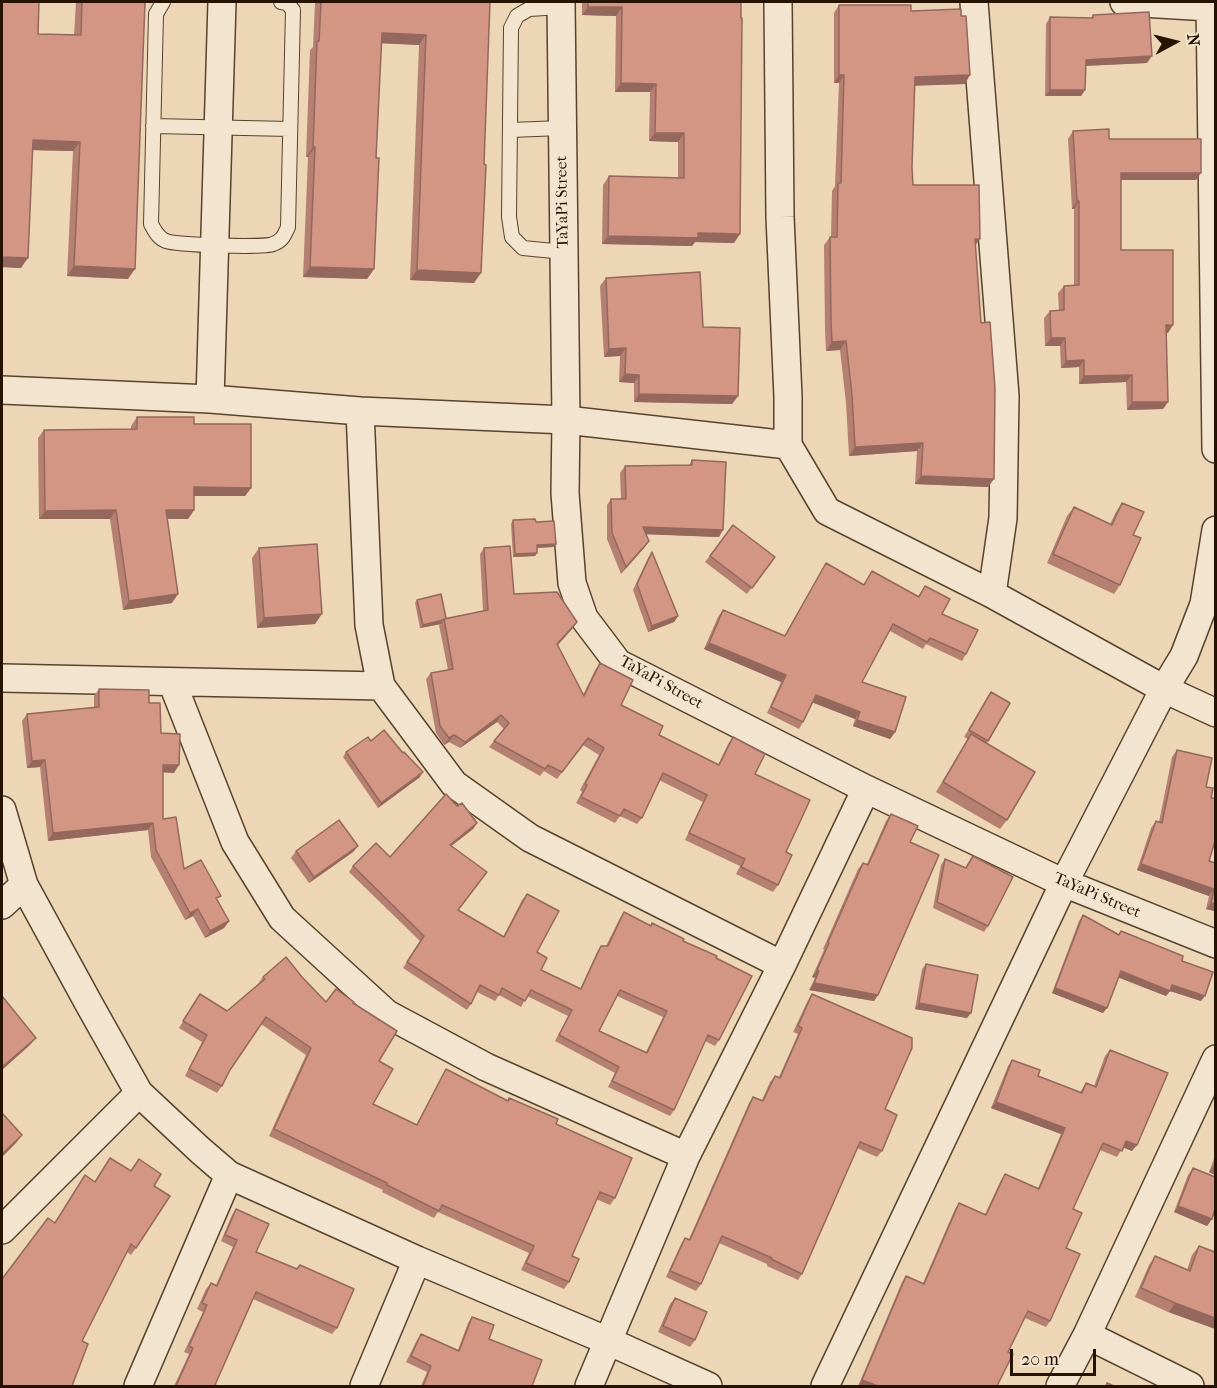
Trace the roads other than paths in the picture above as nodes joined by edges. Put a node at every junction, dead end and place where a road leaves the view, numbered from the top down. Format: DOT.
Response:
graph roads {
  1 [pos="163,2"];
  2 [pos="222,2"];
  3 [pos="281,2"];
  4 [pos="778,2"];
  5 [pos="974,2"];
  6 [pos="1124,2"];
  7 [pos="561,4"];
  8 [pos="1210,4"];
  9 [pos="153,126"];
  10 [pos="218,128"];
  11 [pos="562,128"];
  12 [pos="290,129"];
  13 [pos="510,130"];
  14 [pos="215,245"];
  15 [pos="564,252"];
  16 [pos="1215,318"];
  17 [pos="2,390"];
  18 [pos="210,399"];
  19 [pos="360,411"];
  20 [pos="566,420"];
  21 [pos="788,445"];
  22 [pos="1215,449"];
  23 [pos="1215,530"];
  24 [pos="992,594"];
  25 [pos="2,678"];
  26 [pos="172,682"];
  27 [pos="381,686"];
  28 [pos="1164,689"];
  29 [pos="1215,713"];
  30 [pos="866,789"];
  31 [pos="2,810"];
  32 [pos="1064,883"];
  33 [pos="24,885"];
  34 [pos="2,905"];
  35 [pos="1215,944"];
  36 [pos="782,964"];
  37 [pos="1215,1059"];
  38 [pos="139,1093"];
  39 [pos="686,1156"];
  40 [pos="229,1175"];
  41 [pos="2,1230"];
  42 [pos="417,1260"];
  43 [pos="1087,1335"];
  44 [pos="608,1341"];
  45 [pos="138,1386"];
  46 [pos="364,1386"];
  47 [pos="589,1386"];
  48 [pos="708,1386"];
  49 [pos="825,1386"];
  50 [pos="1060,1386"];
  51 [pos="1190,1386"];
  1 -- 9 [label="lane"];
  2 -- 10 [label="street"];
  3 -- 12 [label="lane"];
  4 -- 21 [label="street"];
  5 -- 24 [label="street"];
  6 -- 8 [label="street"];
  7 -- 11 [label="street, TaYaPi Street"];
  7 -- 13 [label="lane"];
  8 -- 16 [label="street"];
  9 -- 10 [label="lane"];
  9 -- 14 [label="lane"];
  10 -- 12 [label="lane"];
  10 -- 14 [label="street"];
  11 -- 13 [label="lane"];
  11 -- 15 [label="street, TaYaPi Street"];
  12 -- 14 [label="lane"];
  13 -- 15 [label="lane"];
  14 -- 18 [label="street"];
  15 -- 20 [label="street, TaYaPi Street"];
  16 -- 22 [label="street"];
  17 -- 18 [label="street"];
  18 -- 19 [label="street"];
  19 -- 20 [label="street"];
  19 -- 27 [label="street"];
  20 -- 21 [label="street"];
  20 -- 30 [label="street, TaYaPi Street"];
  21 -- 24 [label="street"];
  23 -- 28 [label="street"];
  24 -- 28 [label="street"];
  25 -- 26 [label="street"];
  26 -- 27 [label="street"];
  26 -- 39 [label="street"];
  27 -- 36 [label="street"];
  28 -- 29 [label="street"];
  28 -- 32 [label="street"];
  30 -- 32 [label="street, TaYaPi Street"];
  30 -- 36 [label="street"];
  31 -- 33 [label="street"];
  32 -- 35 [label="street, TaYaPi Street"];
  32 -- 49 [label="street"];
  33 -- 34 [label="street"];
  33 -- 38 [label="street"];
  36 -- 39 [label="street"];
  37 -- 43 [label="street"];
  38 -- 40 [label="street"];
  38 -- 41 [label="street"];
  39 -- 44 [label="street"];
  40 -- 42 [label="street"];
  40 -- 45 [label="street"];
  42 -- 44 [label="street"];
  42 -- 46 [label="street"];
  43 -- 50 [label="street"];
  43 -- 51 [label="street"];
  44 -- 47 [label="street"];
  44 -- 48 [label="street"];
}
